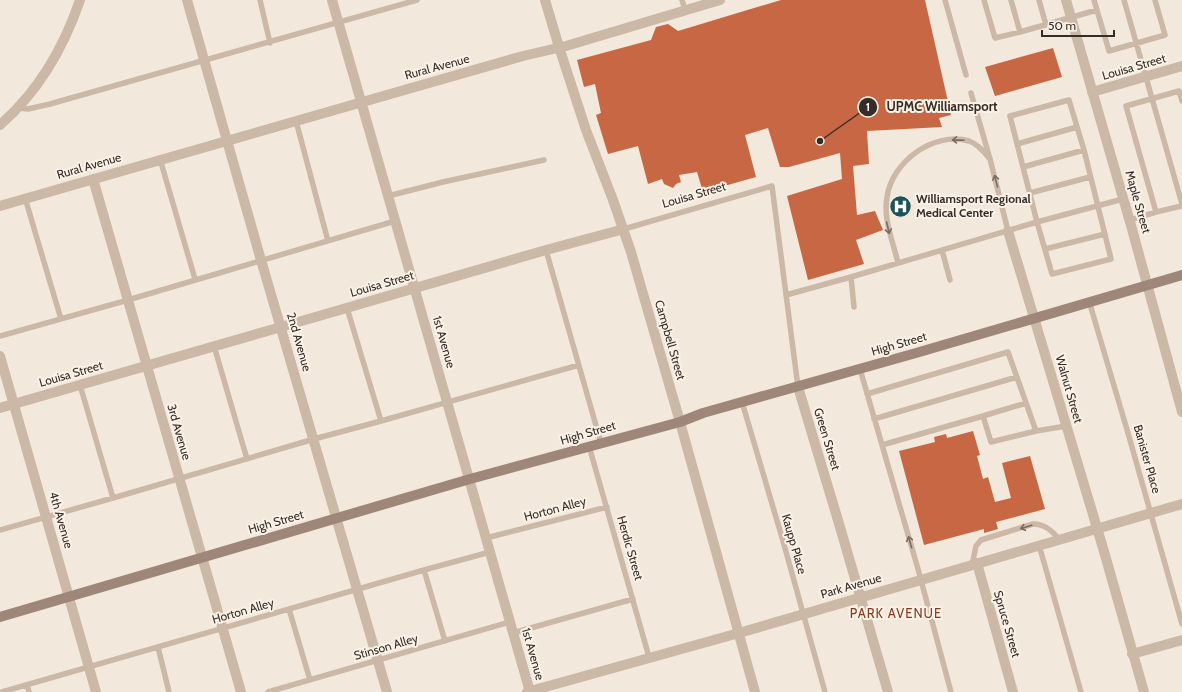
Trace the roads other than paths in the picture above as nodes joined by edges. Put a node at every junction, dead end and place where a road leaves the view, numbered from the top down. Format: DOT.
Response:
graph roads {
  1 [pos="80,0"];
  2 [pos="187,0"];
  3 [pos="260,0"];
  4 [pos="332,0"];
  5 [pos="417,0"];
  6 [pos="545,0"];
  7 [pos="682,0"];
  8 [pos="720,0"];
  9 [pos="945,0"];
  10 [pos="984,0"];
  11 [pos="1011,0"];
  12 [pos="1039,0"];
  13 [pos="1066,0"];
  14 [pos="1094,0"];
  15 [pos="1124,0"];
  16 [pos="1155,0"];
  17 [pos="685,10"];
  18 [pos="1097,10"];
  19 [pos="1071,18"];
  20 [pos="338,23"];
  21 [pos="1046,25"];
  22 [pos="1020,32"];
  23 [pos="270,42"];
  24 [pos="1136,43"];
  25 [pos="559,47"];
  26 [pos="204,61"];
  27 [pos="1182,66"];
  28 [pos="966,75"];
  29 [pos="1146,76"];
  30 [pos="1092,92"];
  31 [pos="971,93"];
  32 [pos="1152,98"];
  33 [pos="361,101"];
  34 [pos="1182,101"];
  35 [pos="18,108"];
  36 [pos="296,121"];
  37 [pos="0,125"];
  38 [pos="1077,127"];
  39 [pos="228,140"];
  40 [pos="1017,144"];
  41 [pos="1084,150"];
  42 [pos="990,158"];
  43 [pos="160,159"];
  44 [pos="544,160"];
  45 [pos="1023,167"];
  46 [pos="1090,177"];
  47 [pos="93,179"];
  48 [pos="772,186"];
  49 [pos="1030,193"];
  50 [pos="388,196"];
  51 [pos="25,198"];
  52 [pos="1124,199"];
  53 [pos="1182,205"];
  54 [pos="0,206"];
  55 [pos="1098,206"];
  56 [pos="1156,212"];
  57 [pos="1130,220"];
  58 [pos="395,221"];
  59 [pos="1037,222"];
  60 [pos="624,229"];
  61 [pos="1008,231"];
  62 [pos="1105,234"];
  63 [pos="328,241"];
  64 [pos="1045,249"];
  65 [pos="546,250"];
  66 [pos="942,250"];
  67 [pos="261,260"];
  68 [pos="898,263"];
  69 [pos="1182,275"];
  70 [pos="851,277"];
  71 [pos="195,279"];
  72 [pos="950,280"];
  73 [pos="1147,284"];
  74 [pos="415,288"];
  75 [pos="786,295"];
  76 [pos="128,300"];
  77 [pos="1089,301"];
  78 [pos="854,307"];
  79 [pos="347,308"];
  80 [pos="1035,318"];
  81 [pos="61,319"];
  82 [pos="281,327"];
  83 [pos="0,336"];
  84 [pos="214,346"];
  85 [pos="0,356"];
  86 [pos="579,364"];
  87 [pos="147,365"];
  88 [pos="860,369"];
  89 [pos="1017,377"];
  90 [pos="80,385"];
  91 [pos="798,387"];
  92 [pos="868,394"];
  93 [pos="447,401"];
  94 [pos="742,402"];
  95 [pos="14,404"];
  96 [pos="1026,404"];
  97 [pos="0,408"];
  98 [pos="1182,412"];
  99 [pos="983,416"];
  100 [pos="874,419"];
  101 [pos="381,421"];
  102 [pos="680,422"];
  103 [pos="1066,426"];
  104 [pos="1036,431"];
  105 [pos="314,439"];
  106 [pos="601,443"];
  107 [pos="882,445"];
  108 [pos="589,446"];
  109 [pos="247,459"];
  110 [pos="179,478"];
  111 [pos="470,479"];
  112 [pos="113,498"];
  113 [pos="1182,504"];
  114 [pos="607,507"];
  115 [pos="1151,512"];
  116 [pos="46,517"];
  117 [pos="337,518"];
  118 [pos="1097,528"];
  119 [pos="0,530"];
  120 [pos="486,538"];
  121 [pos="1059,539"];
  122 [pos="1039,545"];
  123 [pos="490,552"];
  124 [pos="203,557"];
  125 [pos="974,564"];
  126 [pos="424,570"];
  127 [pos="921,580"];
  128 [pos="357,589"];
  129 [pos="69,597"];
  130 [pos="860,597"];
  131 [pos="633,599"];
  132 [pos="289,609"];
  133 [pos="802,614"];
  134 [pos="0,617"];
  135 [pos="510,622"];
  136 [pos="1182,624"];
  137 [pos="223,629"];
  138 [pos="513,633"];
  139 [pos="739,633"];
  140 [pos="1182,640"];
  141 [pos="445,641"];
  142 [pos="158,647"];
  143 [pos="1132,654"];
  144 [pos="649,657"];
  145 [pos="378,661"];
  146 [pos="89,667"];
  147 [pos="310,680"];
  148 [pos="27,685"];
  149 [pos="2,692"];
  150 [pos="29,692"];
  151 [pos="96,692"];
  152 [pos="168,692"];
  153 [pos="241,692"];
  154 [pos="268,692"];
  155 [pos="387,692"];
  156 [pos="529,692"];
  157 [pos="755,692"];
  158 [pos="825,692"];
  159 [pos="888,692"];
  160 [pos="951,692"];
  161 [pos="1013,692"];
  162 [pos="1081,692"];
  163 [pos="1144,692"];
  1 -- 35 [label="street"];
  2 -- 26 [label="street, 2nd Avenue"];
  3 -- 23 [label="lane"];
  4 -- 20 [label="street, 1st Avenue"];
  5 -- 20 [label="lane"];
  6 -- 25 [label="street, Campbell Street"];
  7 -- 17 [label="lane"];
  8 -- 17 [label="street, Rural Avenue"];
  9 -- 28 [label="lane"];
  10 -- 22 [label="lane"];
  11 -- 22 [label="lane"];
  12 -- 21 [label="lane"];
  13 -- 19 [label="street, Maple Street"];
  14 -- 18 [label="lane"];
  15 -- 24 [label="lane"];
  16 -- 24 [label="lane"];
  17 -- 25 [label="street, Rural Avenue"];
  18 -- 19 [label="lane"];
  18 -- 24 [label="lane"];
  19 -- 21 [label="lane"];
  19 -- 30 [label="street, Maple Street"];
  20 -- 23 [label="lane"];
  20 -- 33 [label="street, 1st Avenue"];
  21 -- 22 [label="lane"];
  23 -- 26 [label="lane"];
  24 -- 29 [label="lane"];
  25 -- 33 [label="street, Rural Avenue"];
  25 -- 60 [label="street, Campbell Street"];
  26 -- 35 [label="lane"];
  26 -- 39 [label="street, 2nd Avenue"];
  27 -- 29 [label="street, Louisa Street"];
  29 -- 30 [label="street, Louisa Street"];
  29 -- 32 [label="lane"];
  30 -- 52 [label="street, Maple Street"];
  31 -- 42 [label="lane, Walnut Street"];
  32 -- 34 [label="lane"];
  32 -- 53 [label="lane"];
  32 -- 56 [label="lane"];
  33 -- 36 [label="street, Rural Avenue"];
  33 -- 50 [label="street, 1st Avenue"];
  35 -- 37 [label="street"];
  36 -- 39 [label="street, Rural Avenue"];
  36 -- 63 [label="lane"];
  38 -- 40 [label="lane"];
  38 -- 40 [label="lane"];
  38 -- 41 [label="lane"];
  39 -- 43 [label="street, Rural Avenue"];
  39 -- 67 [label="street, 2nd Avenue"];
  40 -- 45 [label="lane"];
  41 -- 45 [label="lane"];
  41 -- 46 [label="lane"];
  61 -- 42 [label="lane, Walnut Street, one-way"];
  42 -- 68 [label="lane, one-way"];
  43 -- 47 [label="street, Rural Avenue"];
  43 -- 71 [label="lane"];
  44 -- 50 [label="lane"];
  45 -- 49 [label="lane"];
  46 -- 49 [label="lane"];
  46 -- 55 [label="lane"];
  47 -- 51 [label="street, Rural Avenue"];
  47 -- 76 [label="street, 3rd Avenue"];
  48 -- 60 [label="lane, Louisa Street"];
  48 -- 75 [label="lane, Green Street"];
  49 -- 59 [label="lane"];
  50 -- 58 [label="street, 1st Avenue"];
  51 -- 54 [label="street, Rural Avenue"];
  51 -- 81 [label="lane"];
  52 -- 55 [label="lane"];
  52 -- 57 [label="street, Maple Street"];
  53 -- 56 [label="lane"];
  55 -- 59 [label="lane"];
  55 -- 62 [label="lane"];
  56 -- 57 [label="lane"];
  57 -- 73 [label="street, Maple Street"];
  58 -- 63 [label="lane"];
  58 -- 74 [label="street, 1st Avenue"];
  59 -- 61 [label="lane"];
  59 -- 64 [label="lane"];
  60 -- 65 [label="street, Louisa Street"];
  60 -- 102 [label="street, Campbell Street"];
  61 -- 66 [label="lane"];
  61 -- 80 [label="street, Walnut Street"];
  62 -- 64 [label="lane"];
  62 -- 64 [label="lane"];
  63 -- 67 [label="lane"];
  65 -- 74 [label="street, Louisa Street"];
  65 -- 86 [label="lane"];
  66 -- 68 [label="lane"];
  66 -- 72 [label="lane"];
  67 -- 71 [label="lane"];
  67 -- 82 [label="street, 2nd Avenue"];
  68 -- 70 [label="lane"];
  69 -- 73 [label="main road, High Street"];
  70 -- 75 [label="lane"];
  70 -- 78 [label="lane"];
  71 -- 76 [label="lane"];
  73 -- 77 [label="main road, High Street"];
  73 -- 98 [label="street, Maple Street"];
  74 -- 79 [label="street, Louisa Street"];
  74 -- 93 [label="street, 1st Avenue"];
  75 -- 91 [label="lane, Green Street"];
  76 -- 81 [label="lane"];
  76 -- 87 [label="street, 3rd Avenue"];
  77 -- 80 [label="main road, High Street"];
  77 -- 115 [label="lane, Banister Place"];
  79 -- 82 [label="street, Louisa Street"];
  79 -- 101 [label="lane"];
  80 -- 88 [label="main road, High Street"];
  80 -- 103 [label="street, Walnut Street"];
  81 -- 83 [label="lane"];
  82 -- 84 [label="street, Louisa Street"];
  82 -- 105 [label="street, 2nd Avenue"];
  84 -- 87 [label="street, Louisa Street"];
  84 -- 109 [label="lane"];
  85 -- 95 [label="street, 4th Avenue"];
  86 -- 93 [label="lane"];
  86 -- 106 [label="lane"];
  87 -- 90 [label="street, Louisa Street"];
  87 -- 110 [label="street, 3rd Avenue"];
  88 -- 91 [label="main road, High Street"];
  88 -- 92 [label="lane"];
  89 -- 92 [label="lane"];
  89 -- 96 [label="lane"];
  89 -- 100 [label="lane"];
  90 -- 95 [label="street, Louisa Street"];
  90 -- 112 [label="lane"];
  91 -- 94 [label="main road, High Street"];
  91 -- 130 [label="street, Green Street"];
  92 -- 100 [label="lane"];
  93 -- 101 [label="lane"];
  93 -- 111 [label="street, 1st Avenue"];
  94 -- 102 [label="main road, High Street"];
  94 -- 133 [label="lane, Kaupp Place"];
  95 -- 97 [label="street, Louisa Street"];
  95 -- 116 [label="street, 4th Avenue"];
  96 -- 99 [label="lane"];
  96 -- 104 [label="lane"];
  99 -- 104 [label="lane"];
  99 -- 107 [label="lane"];
  100 -- 107 [label="lane"];
  101 -- 105 [label="lane"];
  102 -- 106 [label="main road, High Street"];
  102 -- 139 [label="street, Campbell Street"];
  103 -- 104 [label="lane"];
  103 -- 118 [label="street, Walnut Street"];
  105 -- 109 [label="lane"];
  105 -- 117 [label="street, 2nd Avenue"];
  106 -- 108 [label="main road, High Street"];
  127 -- 107 [label="lane, one-way"];
  108 -- 111 [label="main road, High Street"];
  108 -- 114 [label="lane, Herdic Street"];
  109 -- 110 [label="lane"];
  110 -- 112 [label="lane"];
  110 -- 124 [label="street, 3rd Avenue"];
  111 -- 117 [label="main road, High Street"];
  111 -- 120 [label="street, 1st Avenue"];
  112 -- 116 [label="lane"];
  113 -- 115 [label="street, Park Avenue"];
  114 -- 120 [label="lane, Horton Alley"];
  114 -- 131 [label="lane, Herdic Street"];
  115 -- 118 [label="street, Park Avenue"];
  115 -- 136 [label="lane, Banister Place"];
  116 -- 119 [label="lane"];
  116 -- 129 [label="street, 4th Avenue"];
  117 -- 124 [label="main road, High Street"];
  117 -- 128 [label="street, 2nd Avenue"];
  118 -- 121 [label="street, Park Avenue"];
  118 -- 143 [label="street, Walnut Street"];
  120 -- 123 [label="street, 1st Avenue"];
  121 -- 122 [label="street, Park Avenue"];
  121 -- 125 [label="lane, one-way"];
  122 -- 125 [label="street, Park Avenue"];
  122 -- 162 [label="lane"];
  123 -- 126 [label="lane, Horton Alley"];
  123 -- 135 [label="street, 1st Avenue"];
  124 -- 129 [label="main road, High Street"];
  124 -- 137 [label="street, 3rd Avenue"];
  125 -- 127 [label="street, Park Avenue"];
  125 -- 161 [label="street, Spruce Street"];
  126 -- 128 [label="lane, Horton Alley"];
  126 -- 141 [label="lane"];
  127 -- 130 [label="street, Park Avenue"];
  127 -- 160 [label="lane"];
  128 -- 132 [label="lane, Horton Alley"];
  128 -- 145 [label="street, 2nd Avenue"];
  129 -- 134 [label="main road, High Street"];
  129 -- 146 [label="street, 4th Avenue"];
  130 -- 133 [label="street, Park Avenue"];
  130 -- 159 [label="street, Green Street"];
  131 -- 138 [label="lane"];
  131 -- 144 [label="lane, Herdic Street"];
  132 -- 137 [label="lane, Horton Alley"];
  132 -- 147 [label="lane"];
  133 -- 139 [label="street, Park Avenue"];
  133 -- 158 [label="lane, Kaupp Place"];
  135 -- 138 [label="street, 1st Avenue"];
  135 -- 141 [label="lane, Stinson Alley"];
  137 -- 142 [label="lane, Horton Alley"];
  137 -- 153 [label="street, 3rd Avenue"];
  138 -- 156 [label="street, 1st Avenue"];
  139 -- 144 [label="street, Park Avenue"];
  139 -- 157 [label="street, Campbell Street"];
  140 -- 143 [label="street"];
  141 -- 145 [label="lane, Stinson Alley"];
  142 -- 146 [label="lane, Horton Alley"];
  142 -- 152 [label="lane"];
  143 -- 163 [label="street, Walnut Street"];
  144 -- 156 [label="street, Park Avenue"];
  145 -- 147 [label="lane, Stinson Alley"];
  145 -- 155 [label="street, 2nd Avenue"];
  146 -- 148 [label="lane, Horton Alley"];
  146 -- 151 [label="street, 4th Avenue"];
  147 -- 154 [label="lane, Stinson Alley"];
  148 -- 149 [label="lane, Horton Alley"];
  148 -- 150 [label="lane"];
}
